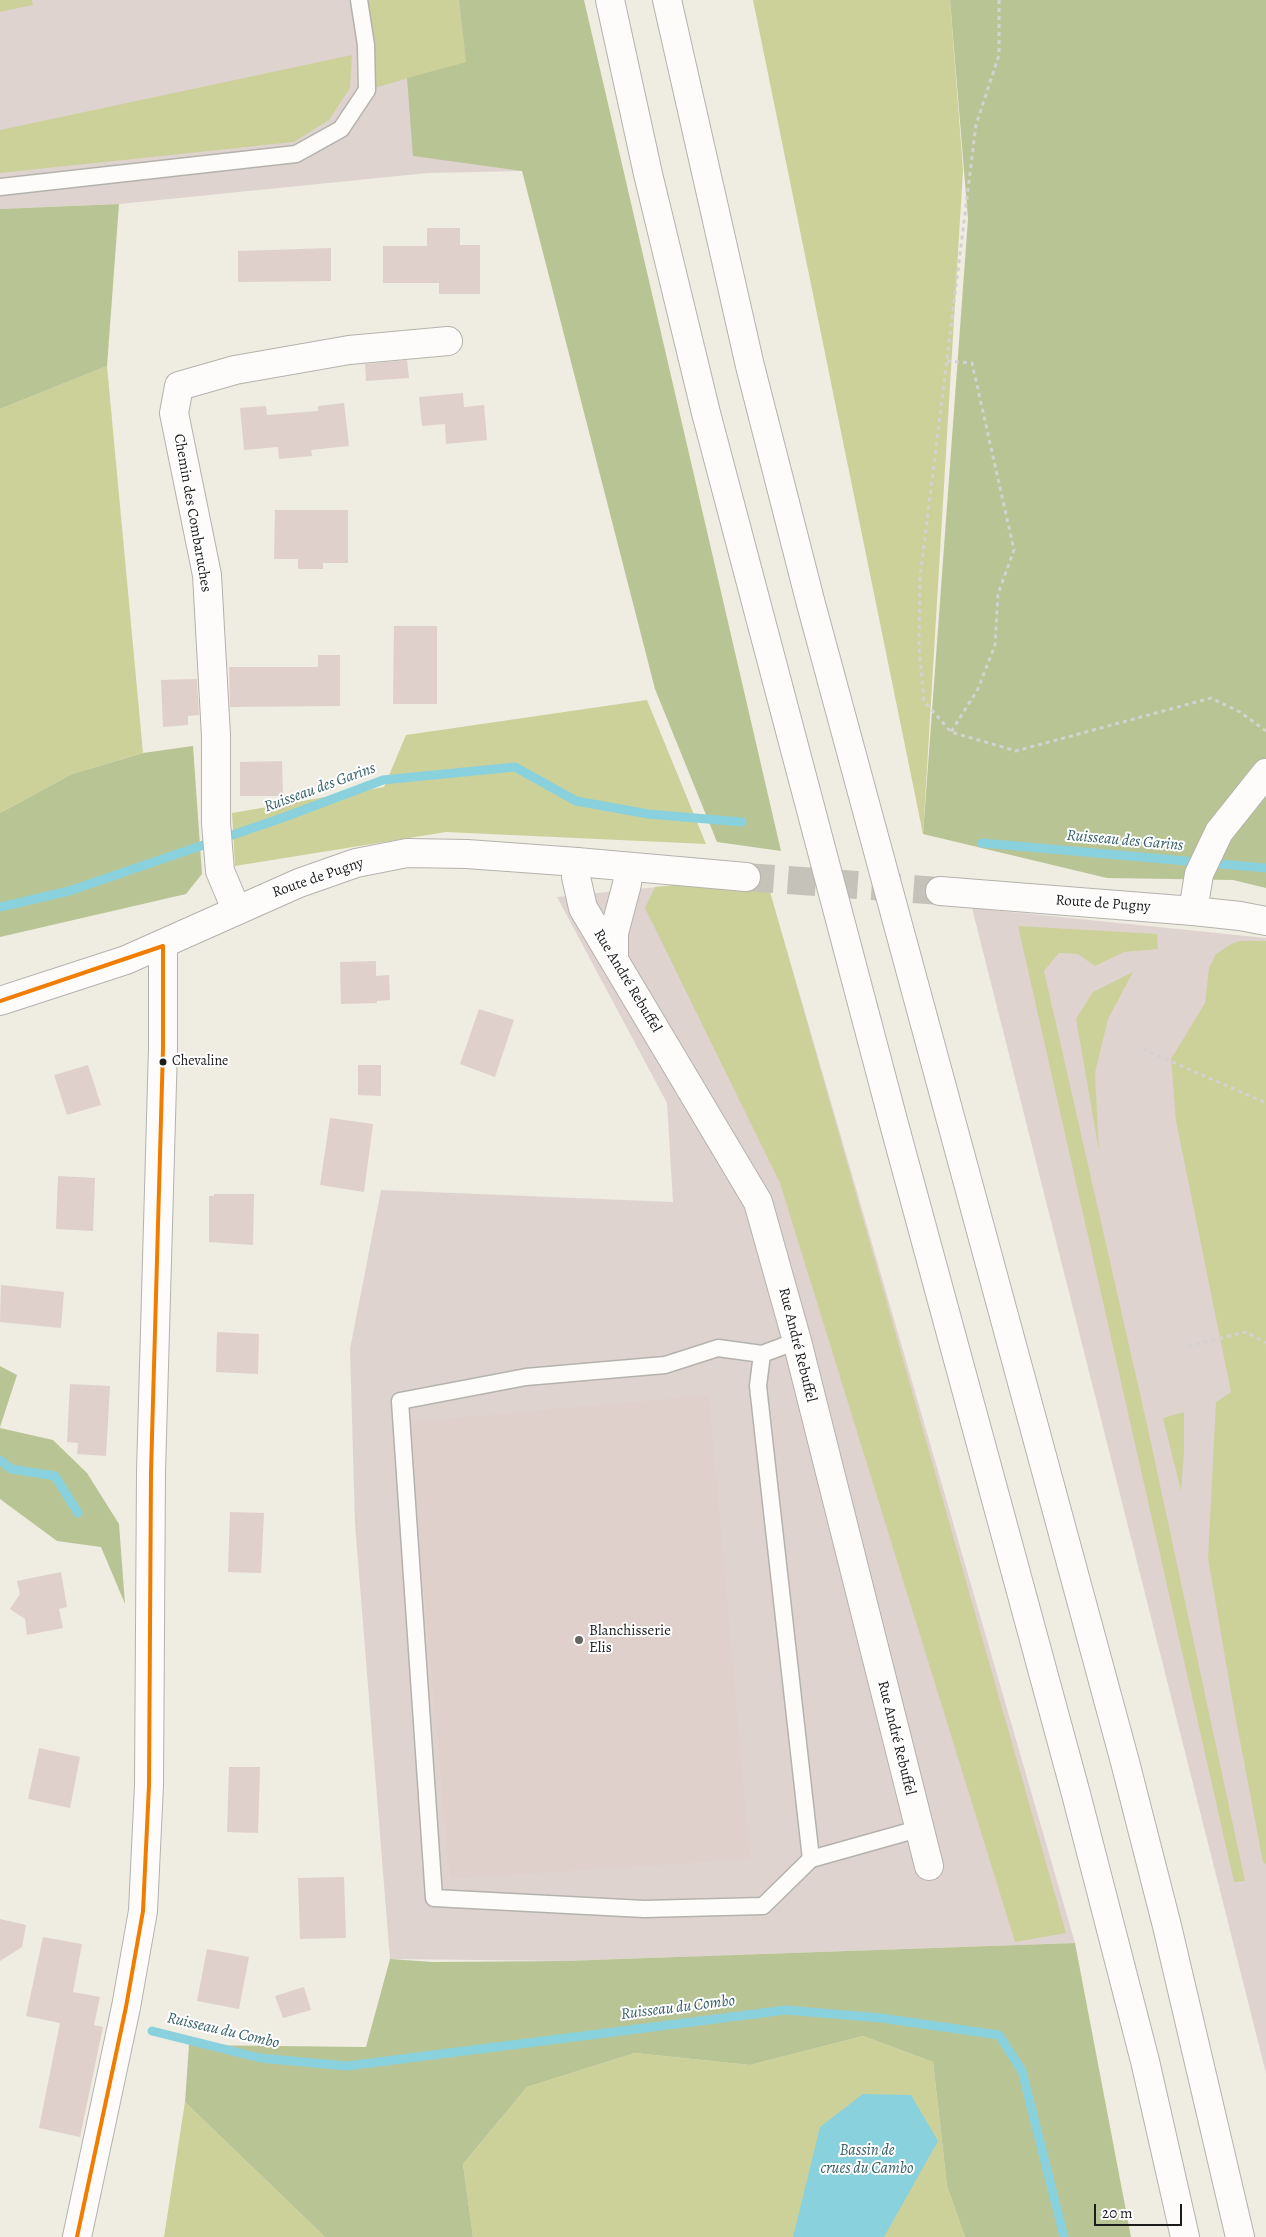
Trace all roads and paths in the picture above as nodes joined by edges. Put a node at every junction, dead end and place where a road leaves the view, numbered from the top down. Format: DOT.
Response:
graph roads {
  1 [pos="359,0"];
  2 [pos="610,0"];
  3 [pos="667,0"];
  4 [pos="999,0"];
  5 [pos="0,187"];
  6 [pos="448,341"];
  7 [pos="947,361"];
  8 [pos="1266,731"];
  9 [pos="951,732"];
  10 [pos="1266,773"];
  11 [pos="577,862"];
  12 [pos="628,867"];
  13 [pos="746,877"];
  14 [pos="940,891"];
  15 [pos="236,909"];
  16 [pos="1193,911"];
  17 [pos="1266,921"];
  18 [pos="163,946"];
  19 [pos="614,960"];
  20 [pos="0,1001"];
  21 [pos="1143,1049"];
  22 [pos="1266,1103"];
  23 [pos="797,1341"];
  24 [pos="1266,1343"];
  25 [pos="1188,1346"];
  26 [pos="762,1354"];
  27 [pos="918,1829"];
  28 [pos="811,1859"];
  29 [pos="929,1866"];
  30 [pos="77,2237"];
  31 [pos="1185,2237"];
  32 [pos="1240,2237"];
  1 -- 5 [label="lane"];
  2 -- 31 [label="main road"];
  3 -- 32 [label="main road"];
  4 -- 7 [label="path"];
  6 -- 15 [label="main road, Chemin des Combaruches"];
  7 -- 9 [label="path"];
  7 -- 9 [label="path"];
  8 -- 9 [label="path"];
  10 -- 16 [label="main road"];
  11 -- 12 [label="main road, Route de Pugny"];
  11 -- 15 [label="main road, Route de Pugny"];
  11 -- 19 [label="main road, Rue André Rebuffel"];
  12 -- 13 [label="main road, Route de Pugny"];
  12 -- 19 [label="main road"];
  14 -- 16 [label="main road, Route de Pugny"];
  15 -- 18 [label="main road, Route de Pugny"];
  16 -- 17 [label="main road, Route de Pugny"];
  18 -- 20 [label="main road, Route de Pugny"];
  18 -- 30 [label="main road"];
  19 -- 23 [label="main road, Rue André Rebuffel"];
  21 -- 22 [label="path"];
  23 -- 26 [label="lane"];
  23 -- 27 [label="main road, Rue André Rebuffel"];
  24 -- 25 [label="path"];
  26 -- 28 [label="lane"];
  26 -- 28 [label="lane"];
  27 -- 28 [label="lane"];
  27 -- 29 [label="main road, Rue André Rebuffel"];
}
